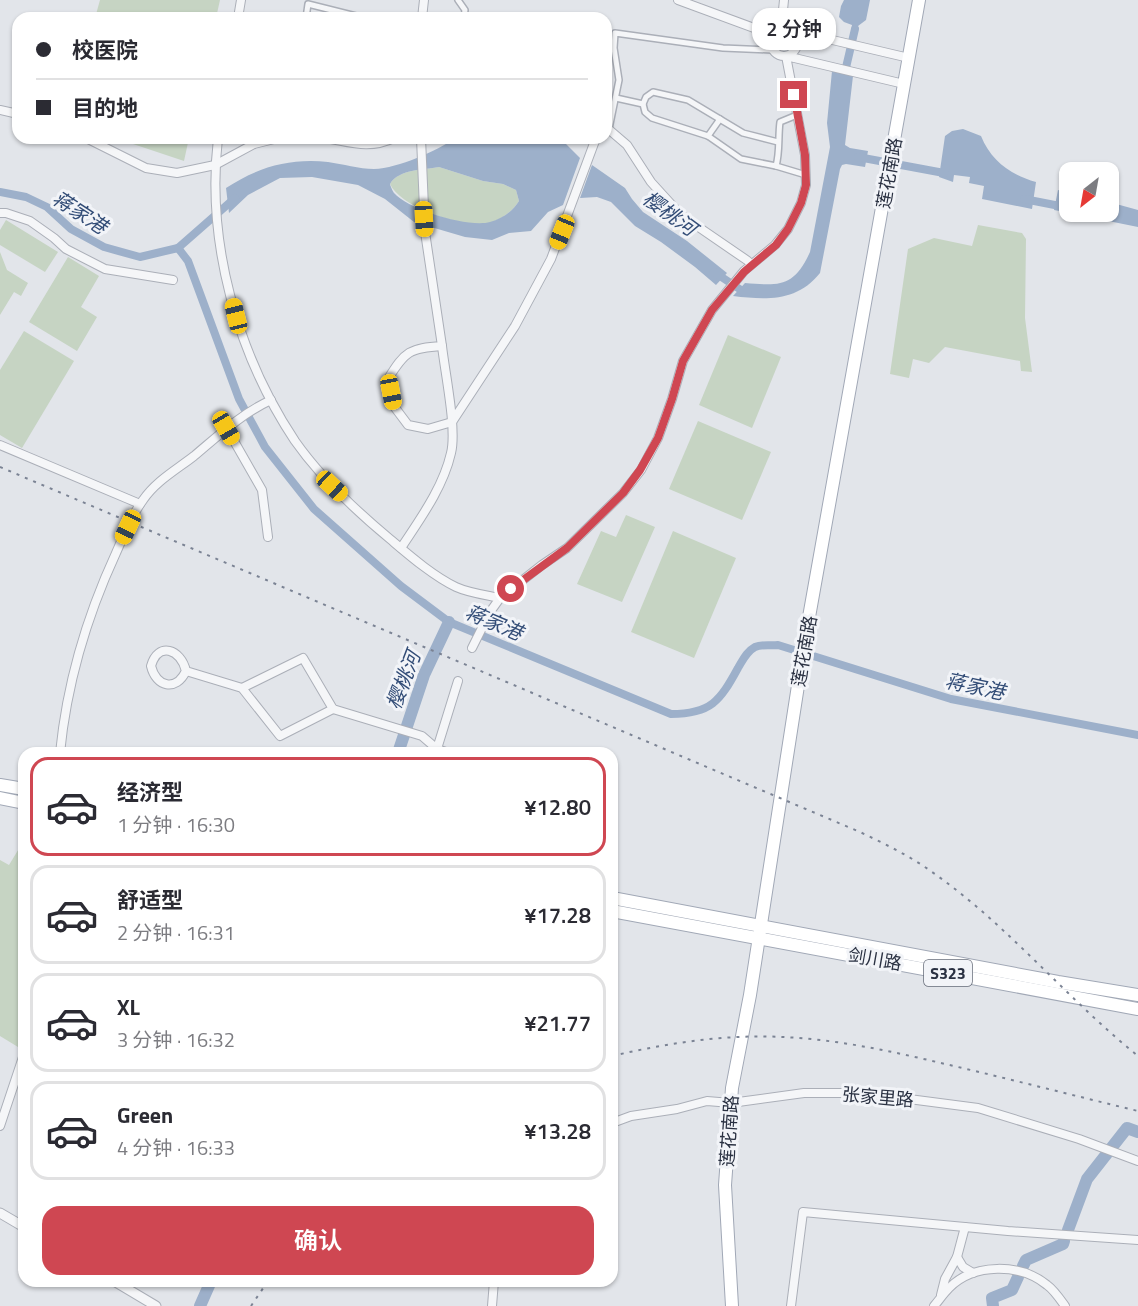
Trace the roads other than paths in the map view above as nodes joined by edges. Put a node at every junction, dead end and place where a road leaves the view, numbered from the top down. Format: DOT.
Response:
graph roads {
  1 [pos="678,0"];
  2 [pos="784,0"];
  3 [pos="919,0"];
  4 [pos="336,11"];
  5 [pos="307,12"];
  6 [pos="340,12"];
  7 [pos="783,30"];
  8 [pos="792,33"];
  9 [pos="773,36"];
  10 [pos="772,50"];
  11 [pos="786,56"];
  12 [pos="909,58"];
  13 [pos="904,84"];
  14 [pos="616,98"];
  15 [pos="643,104"];
  16 [pos="612,111"];
  17 [pos="797,115"];
  18 [pos="720,119"];
  19 [pos="612,132"];
  20 [pos="708,136"];
  21 [pos="778,142"];
  22 [pos="99,144"];
  23 [pos="217,144"];
  24 [pos="254,144"];
  25 [pos="350,144"];
  26 [pos="374,144"];
  27 [pos="421,144"];
  28 [pos="595,144"];
  29 [pos="215,165"];
  30 [pos="776,166"];
  31 [pos="806,175"];
  32 [pos="0,213"];
  33 [pos="748,261"];
  34 [pos="173,280"];
  35 [pos="442,346"];
  36 [pos="271,400"];
  37 [pos="452,422"];
  38 [pos="229,425"];
  39 [pos="0,445"];
  40 [pos="140,504"];
  41 [pos="268,537"];
  42 [pos="401,548"];
  43 [pos="500,598"];
  44 [pos="472,648"];
  45 [pos="186,671"];
  46 [pos="458,681"];
  47 [pos="242,688"];
  48 [pos="333,709"];
  49 [pos="61,747"];
  50 [pos="432,747"];
  51 [pos="437,747"];
  52 [pos="0,785"];
  53 [pos="18,788"];
  54 [pos="0,798"];
  55 [pos="18,801"];
  56 [pos="618,899"];
  57 [pos="618,912"];
  58 [pos="759,932"];
  59 [pos="1138,995"];
  60 [pos="1138,1009"];
  61 [pos="18,1072"];
  62 [pos="731,1103"];
  63 [pos="618,1121"];
  64 [pos="0,1126"];
  65 [pos="1138,1161"];
  66 [pos="0,1213"];
  67 [pos="18,1224"];
  68 [pos="964,1227"];
  69 [pos="1138,1240"];
  70 [pos="957,1257"];
  71 [pos="973,1273"];
  72 [pos="124,1287"];
  73 [pos="494,1287"];
  74 [pos="937,1303"];
  75 [pos="156,1306"];
  76 [pos="492,1306"];
  77 [pos="732,1306"];
  78 [pos="791,1306"];
  79 [pos="1065,1306"];
  1 -- 9 [label="street"];
  2 -- 7 [label="street"];
  3 -- 12 [label="main road, 莲花南路"];
  4 -- 5 [label="street"];
  4 -- 6 [label="street"];
  7 -- 8 [label="street"];
  7 -- 9 [label="street"];
  8 -- 11 [label="street"];
  8 -- 12 [label="street"];
  9 -- 10 [label="street"];
  10 -- 11 [label="street"];
  10 -- 14 [label="street"];
  11 -- 13 [label="street"];
  11 -- 17 [label="street"];
  12 -- 13 [label="main road, 莲花南路"];
  13 -- 58 [label="main road, 莲花南路"];
  14 -- 15 [label="street"];
  14 -- 16 [label="street"];
  15 -- 18 [label="street"];
  15 -- 20 [label="street"];
  17 -- 21 [label="street"];
  17 -- 31 [label="street"];
  18 -- 20 [label="street"];
  18 -- 21 [label="street"];
  19 -- 33 [label="street"];
  20 -- 30 [label="street"];
  21 -- 30 [label="street"];
  22 -- 29 [label="street"];
  23 -- 29 [label="street"];
  24 -- 29 [label="street"];
  25 -- 26 [label="street"];
  27 -- 35 [label="street"];
  28 -- 37 [label="street"];
  29 -- 36 [label="street"];
  30 -- 31 [label="street"];
  31 -- 43 [label="street"];
  32 -- 34 [label="street"];
  35 -- 37 [label="street"];
  35 -- 37 [label="street"];
  36 -- 38 [label="street"];
  36 -- 42 [label="street"];
  37 -- 42 [label="street"];
  38 -- 40 [label="street"];
  38 -- 41 [label="street"];
  39 -- 40 [label="street"];
  40 -- 49 [label="street"];
  42 -- 43 [label="street"];
  43 -- 44 [label="street"];
  45 -- 45 [label="street"];
  45 -- 47 [label="street"];
  46 -- 51 [label="street"];
  47 -- 48 [label="street"];
  47 -- 48 [label="street"];
  48 -- 50 [label="street"];
  52 -- 53 [label="main road"];
  54 -- 55 [label="main road"];
  56 -- 58 [label="main road, 剑川路"];
  57 -- 58 [label="main road, 剑川路 / S323"];
  58 -- 59 [label="main road, 剑川路"];
  58 -- 60 [label="main road, 剑川路 / S323"];
  58 -- 62 [label="main road, 莲花南路"];
  61 -- 64 [label="street"];
  62 -- 63 [label="street, 张家里路"];
  62 -- 65 [label="street, 张家里路"];
  62 -- 77 [label="main road, 莲花南路"];
  66 -- 67 [label="street"];
  68 -- 69 [label="street"];
  68 -- 70 [label="street"];
  68 -- 78 [label="street"];
  70 -- 71 [label="street"];
  70 -- 74 [label="street"];
  71 -- 74 [label="street"];
  71 -- 79 [label="street"];
  72 -- 75 [label="street"];
  73 -- 76 [label="street"];
}
